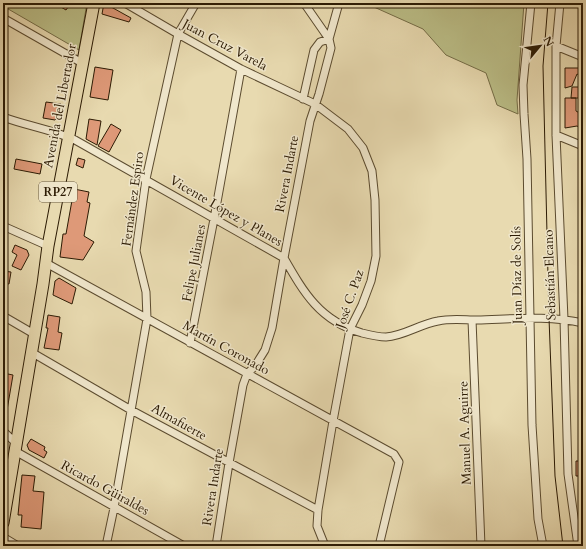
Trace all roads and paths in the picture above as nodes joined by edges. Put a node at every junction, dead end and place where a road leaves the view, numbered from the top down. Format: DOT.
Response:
graph roads {
  1 [pos="94,3"];
  2 [pos="125,3"];
  3 [pos="196,3"];
  4 [pos="304,3"];
  5 [pos="339,3"];
  6 [pos="530,3"];
  7 [pos="560,3"];
  8 [pos="3,18"];
  9 [pos="178,34"];
  10 [pos="329,39"];
  11 [pos="556,46"];
  12 [pos="583,57"];
  13 [pos="82,63"];
  14 [pos="241,69"];
  15 [pos="303,99"];
  16 [pos="315,104"];
  17 [pos="3,117"];
  18 [pos="556,135"];
  19 [pos="68,137"];
  20 [pos="583,146"];
  21 [pos="146,179"];
  22 [pos="214,219"];
  23 [pos="3,226"];
  24 [pos="48,246"];
  25 [pos="284,258"];
  26 [pos="46,263"];
  27 [pos="3,316"];
  28 [pos="530,318"];
  29 [pos="147,319"];
  30 [pos="564,319"];
  31 [pos="472,320"];
  32 [pos="583,323"];
  33 [pos="350,329"];
  34 [pos="34,334"];
  35 [pos="190,343"];
  36 [pos="31,352"];
  37 [pos="247,374"];
  38 [pos="131,410"];
  39 [pos="332,421"];
  40 [pos="3,431"];
  41 [pos="15,447"];
  42 [pos="228,463"];
  43 [pos="114,508"];
  44 [pos="318,510"];
  45 [pos="3,523"];
  46 [pos="3,537"];
  47 [pos="18,546"];
  48 [pos="106,546"];
  49 [pos="184,546"];
  50 [pos="216,546"];
  51 [pos="324,546"];
  52 [pos="379,546"];
  53 [pos="481,546"];
  54 [pos="543,546"];
  55 [pos="578,546"];
  1 -- 13 [label="main road, Avenida del Libertador / RP27"];
  2 -- 9 [label="street, Juan Cruz Varela"];
  3 -- 9 [label="street, Fernández Espiro"];
  4 -- 10 [label="street"];
  5 -- 10 [label="street, Rivera Indarte"];
  6 -- 28 [label="street, Juan Díaz de Solís"];
  7 -- 11 [label="street, Sebastián Elcano"];
  8 -- 13 [label="street"];
  9 -- 14 [label="street, Juan Cruz Varela"];
  9 -- 21 [label="street, Fernández Espiro"];
  10 -- 15 [label="street"];
  10 -- 16 [label="street, Rivera Indarte"];
  11 -- 12 [label="street"];
  11 -- 18 [label="street, Sebastián Elcano"];
  13 -- 19 [label="main road, Avenida del Libertador / RP27"];
  14 -- 15 [label="street, Juan Cruz Varela"];
  14 -- 22 [label="street, Felipe Julianes"];
  15 -- 16 [label="street, Juan Cruz Varela"];
  16 -- 25 [label="street, Rivera Indarte"];
  16 -- 33 [label="street, José C. Paz"];
  17 -- 19 [label="street, Vicente López y Planes"];
  18 -- 20 [label="street"];
  18 -- 30 [label="street, Sebastián Elcano"];
  19 -- 21 [label="street, Vicente López y Planes"];
  19 -- 24 [label="main road, Avenida del Libertador / RP27"];
  21 -- 22 [label="street, Vicente López y Planes"];
  21 -- 29 [label="street, Fernández Espiro"];
  22 -- 25 [label="street, Vicente López y Planes"];
  22 -- 35 [label="street, Felipe Julianes"];
  23 -- 24 [label="street"];
  24 -- 26 [label="main road, Avenida del Libertador / RP27"];
  25 -- 33 [label="street, Vicente López y Planes"];
  25 -- 37 [label="street, Rivera Indarte"];
  26 -- 29 [label="street, Martín Coronado"];
  26 -- 34 [label="main road, Avenida del Libertador / RP27"];
  27 -- 34 [label="street"];
  28 -- 30 [label="street, Vicente López y Planes"];
  28 -- 31 [label="street, Vicente López y Planes"];
  28 -- 54 [label="street, Juan Díaz de Solís"];
  29 -- 35 [label="street, Martín Coronado"];
  29 -- 38 [label="street, Fernández Espiro"];
  30 -- 32 [label="street, Vicente López y Planes"];
  30 -- 55 [label="street, Sebastián Elcano"];
  31 -- 33 [label="street, Vicente López y Planes"];
  31 -- 53 [label="street, Manuel A. Aguirre"];
  33 -- 39 [label="street, José C. Paz"];
  34 -- 36 [label="main road, Avenida del Libertador / RP27"];
  35 -- 37 [label="street, Martín Coronado"];
  36 -- 38 [label="street, Almafuerte"];
  36 -- 41 [label="main road, Avenida del Libertador / RP27"];
  37 -- 39 [label="street, Martín Coronado"];
  37 -- 42 [label="street, Rivera Indarte"];
  38 -- 42 [label="street, Almafuerte"];
  38 -- 43 [label="street, Fernández Espiro"];
  39 -- 44 [label="street, José C. Paz"];
  39 -- 52 [label="street, Martín Coronado"];
  40 -- 41 [label="street, Ricardo Güiraldes"];
  41 -- 43 [label="street, Ricardo Güiraldes"];
  41 -- 45 [label="main road, Avenida del Libertador / RP27"];
  42 -- 44 [label="street, Almafuerte"];
  42 -- 50 [label="street, Rivera Indarte"];
  43 -- 48 [label="street, Fernández Espiro"];
  43 -- 49 [label="street, Ricardo Güiraldes"];
  44 -- 51 [label="street, José C. Paz"];
  46 -- 47 [label="street"];
}
